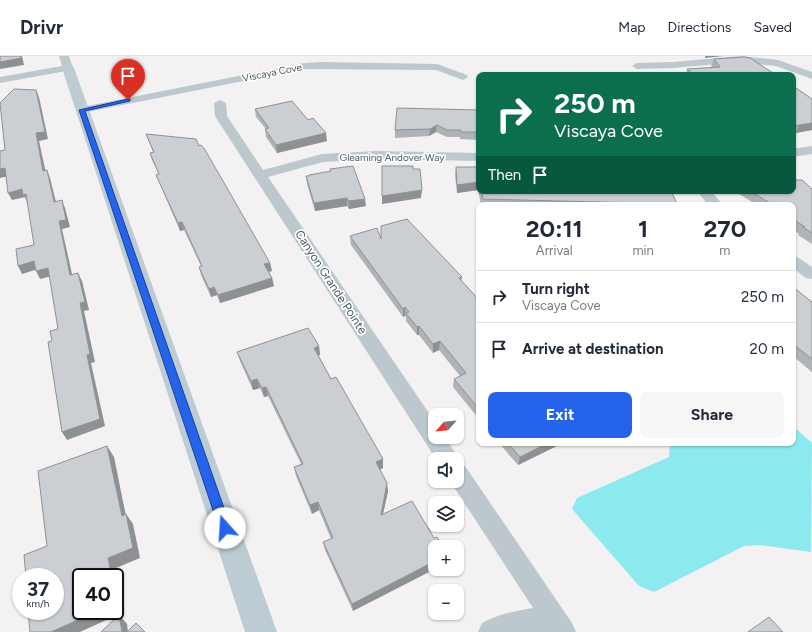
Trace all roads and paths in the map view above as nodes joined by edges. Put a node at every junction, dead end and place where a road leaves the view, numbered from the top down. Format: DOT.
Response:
graph roads {
  1 [pos="66,62"];
  2 [pos="637,66"];
  3 [pos="812,76"];
  4 [pos="463,77"];
  5 [pos="0,80"];
  6 [pos="220,103"];
  7 [pos="82,110"];
  8 [pos="812,150"];
  9 [pos="796,153"];
  10 [pos="476,157"];
  11 [pos="260,175"];
  12 [pos="707,194"];
  13 [pos="713,202"];
  14 [pos="796,263"];
  15 [pos="812,274"];
  16 [pos="443,452"];
  17 [pos="464,483"];
  18 [pos="553,627"];
  19 [pos="261,632"];
  20 [pos="491,632"];
  1 -- 5 [label="street"];
  1 -- 7 [label="street"];
  2 -- 3 [label="street"];
  4 -- 7 [label="street, Viscaya Cove"];
  6 -- 11 [label="street, Canyon Grande Pointe"];
  7 -- 19 [label="street"];
  8 -- 9 [label="street"];
  10 -- 11 [label="street, Gleaming Andover Way"];
  11 -- 16 [label="street, Canyon Grande Pointe"];
  12 -- 13 [label="street"];
  14 -- 15 [label="street"];
  17 -- 18 [label="street"];
  18 -- 20 [label="street"];
}
